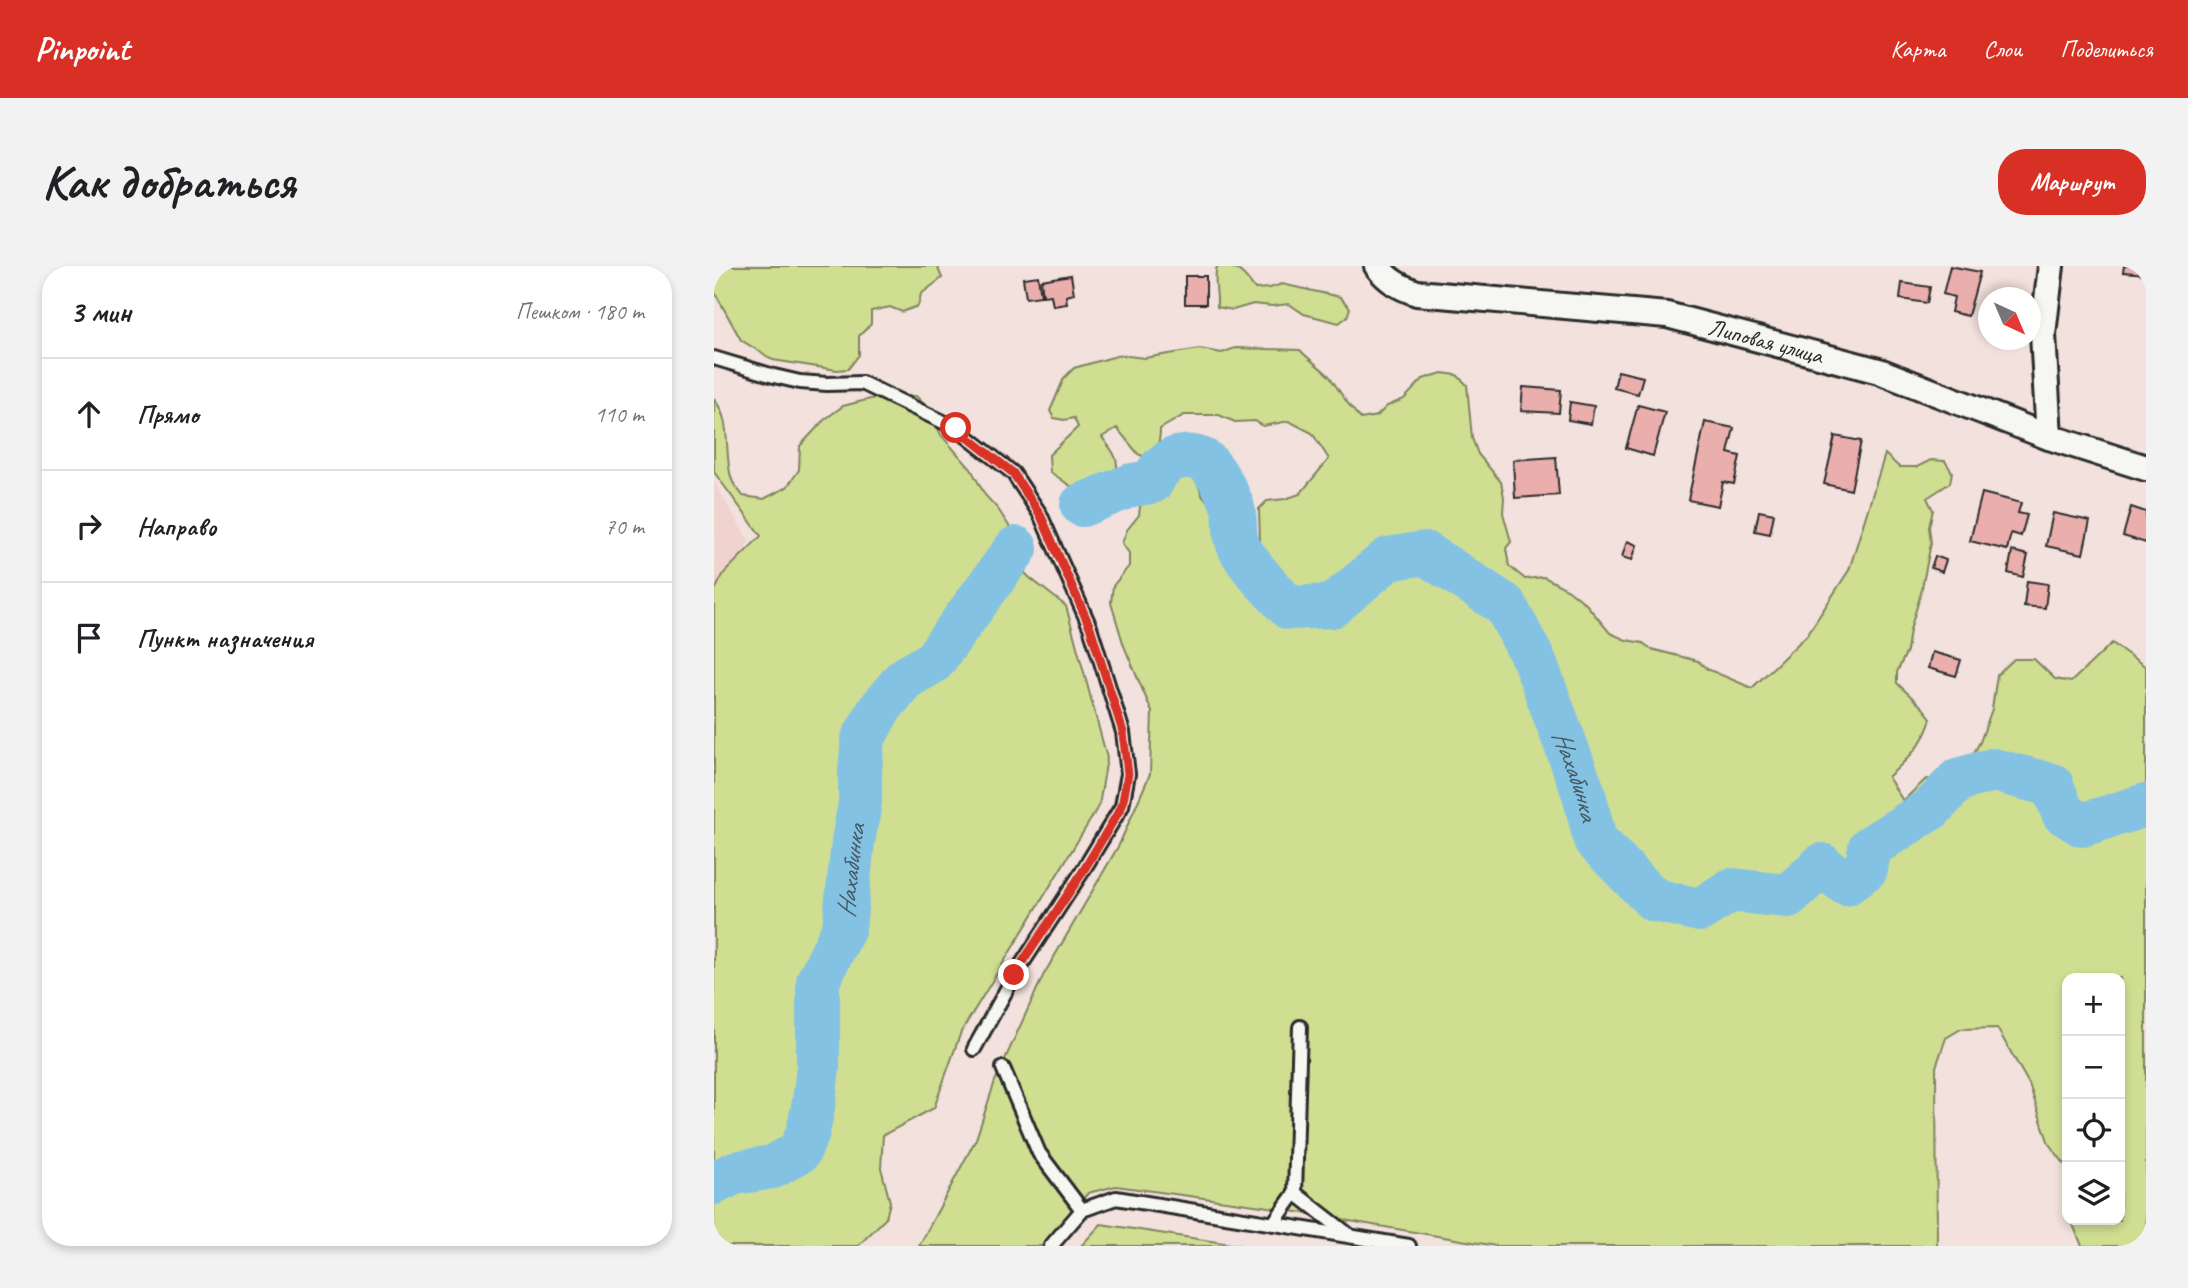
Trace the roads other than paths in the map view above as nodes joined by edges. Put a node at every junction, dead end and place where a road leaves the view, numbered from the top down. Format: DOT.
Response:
graph roads {
  1 [pos="1377,266"];
  2 [pos="2051,266"];
  3 [pos="714,358"];
  4 [pos="2049,437"];
  5 [pos="2146,468"];
  6 [pos="1300,1027"];
  7 [pos="974,1049"];
  8 [pos="1003,1068"];
  9 [pos="1295,1193"];
  10 [pos="1082,1210"];
  11 [pos="1273,1224"];
  12 [pos="1351,1237"];
  13 [pos="1051,1246"];
  14 [pos="1409,1246"];
  1 -- 4 [label="street, Липовая улица"];
  2 -- 4 [label="street"];
  3 -- 7 [label="lane"];
  4 -- 5 [label="street, Липовая улица"];
  6 -- 9 [label="lane"];
  8 -- 10 [label="lane"];
  9 -- 11 [label="lane"];
  9 -- 12 [label="lane"];
  10 -- 11 [label="lane"];
  10 -- 13 [label="lane"];
  11 -- 12 [label="lane"];
  12 -- 14 [label="lane"];
}
